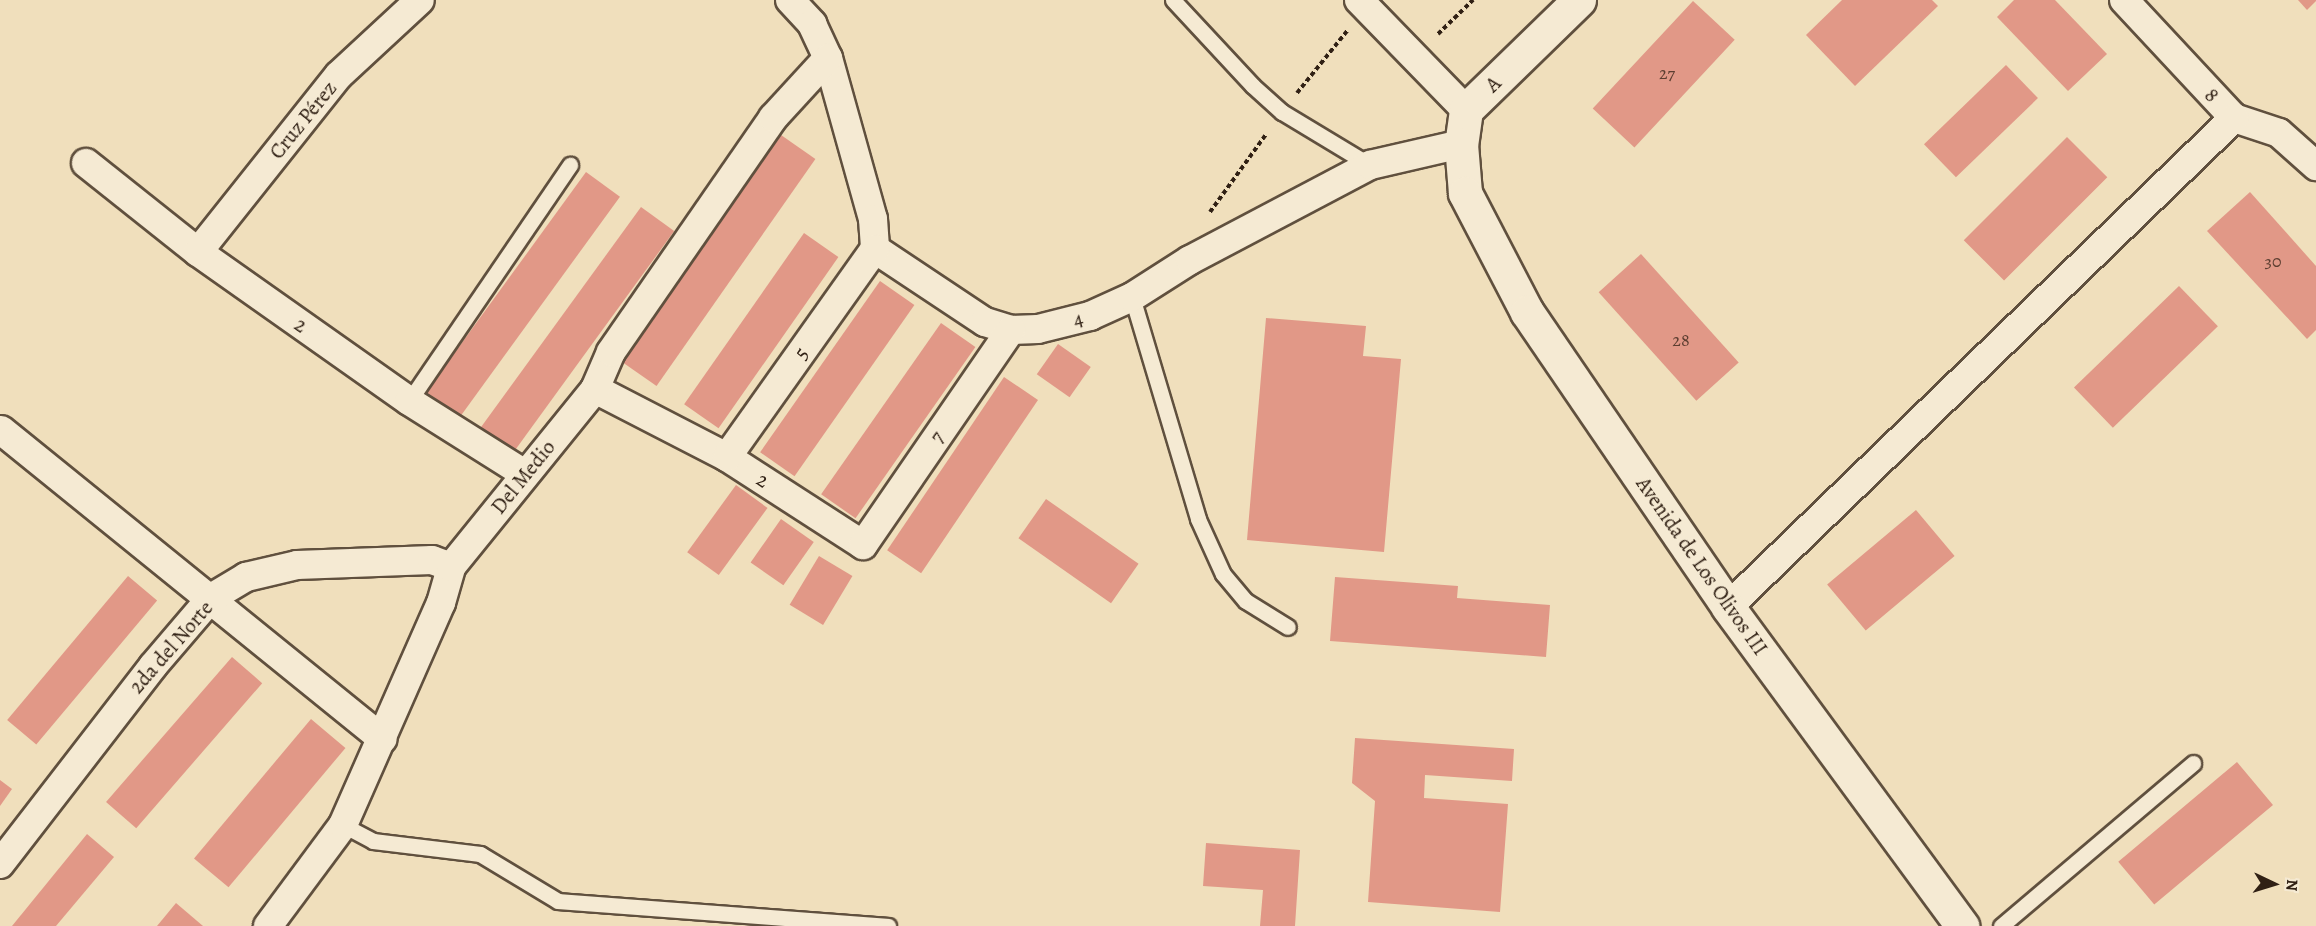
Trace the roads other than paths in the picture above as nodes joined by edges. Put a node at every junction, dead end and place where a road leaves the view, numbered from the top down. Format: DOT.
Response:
graph roads {
  1 [pos="420,0"];
  2 [pos="790,0"];
  3 [pos="1173,0"];
  4 [pos="1359,0"];
  5 [pos="1579,0"];
  6 [pos="2124,0"];
  7 [pos="828,58"];
  8 [pos="1466,110"];
  9 [pos="2234,118"];
  10 [pos="1461,144"];
  11 [pos="86,163"];
  12 [pos="570,165"];
  13 [pos="1371,165"];
  14 [pos="2316,166"];
  15 [pos="1465,193"];
  16 [pos="876,249"];
  17 [pos="198,252"];
  18 [pos="1132,297"];
  19 [pos="1011,330"];
  20 [pos="595,389"];
  21 [pos="409,401"];
  22 [pos="1,431"];
  23 [pos="727,457"];
  24 [pos="525,474"];
  25 [pos="863,544"];
  26 [pos="452,567"];
  27 [pos="211,598"];
  28 [pos="1728,607"];
  29 [pos="1288,627"];
  30 [pos="382,739"];
  31 [pos="2193,763"];
  32 [pos="343,825"];
  33 [pos="0,864"];
  34 [pos="698,919"];
  35 [pos="268,926"];
  36 [pos="888,926"];
  37 [pos="1962,926"];
  38 [pos="2001,926"];
  1 -- 17 [label="street, Cruz Pérez"];
  2 -- 7 [label="street"];
  3 -- 13 [label="lane"];
  4 -- 8 [label="street"];
  5 -- 8 [label="street, A"];
  6 -- 9 [label="street, 8"];
  7 -- 16 [label="street"];
  7 -- 20 [label="street, Del Medio"];
  8 -- 10 [label="street, A"];
  9 -- 14 [label="street, 8"];
  9 -- 28 [label="street"];
  10 -- 13 [label="street, 4"];
  10 -- 15 [label="street, A"];
  11 -- 17 [label="street, 2"];
  12 -- 21 [label="lane"];
  13 -- 18 [label="street, 4"];
  15 -- 28 [label="street, Avenida de Los Olivos III"];
  16 -- 19 [label="street, 4"];
  16 -- 23 [label="street, 5"];
  17 -- 21 [label="street, 2"];
  18 -- 19 [label="street, 4"];
  18 -- 29 [label="lane"];
  19 -- 25 [label="street, 7"];
  20 -- 23 [label="street, 2"];
  20 -- 24 [label="street, Del Medio"];
  21 -- 24 [label="street, 2"];
  22 -- 27 [label="street"];
  23 -- 25 [label="street, 2"];
  24 -- 26 [label="street, Del Medio"];
  26 -- 27 [label="street, 2da del Norte"];
  26 -- 30 [label="street, Del Medio"];
  27 -- 30 [label="street"];
  27 -- 33 [label="street, 2da del Norte"];
  28 -- 37 [label="street, Avenida de Los Olivos III"];
  30 -- 32 [label="street, Del Medio"];
  31 -- 38 [label="lane"];
  32 -- 34 [label="lane"];
  32 -- 35 [label="street, Del Medio"];
  34 -- 36 [label="lane"];
}
